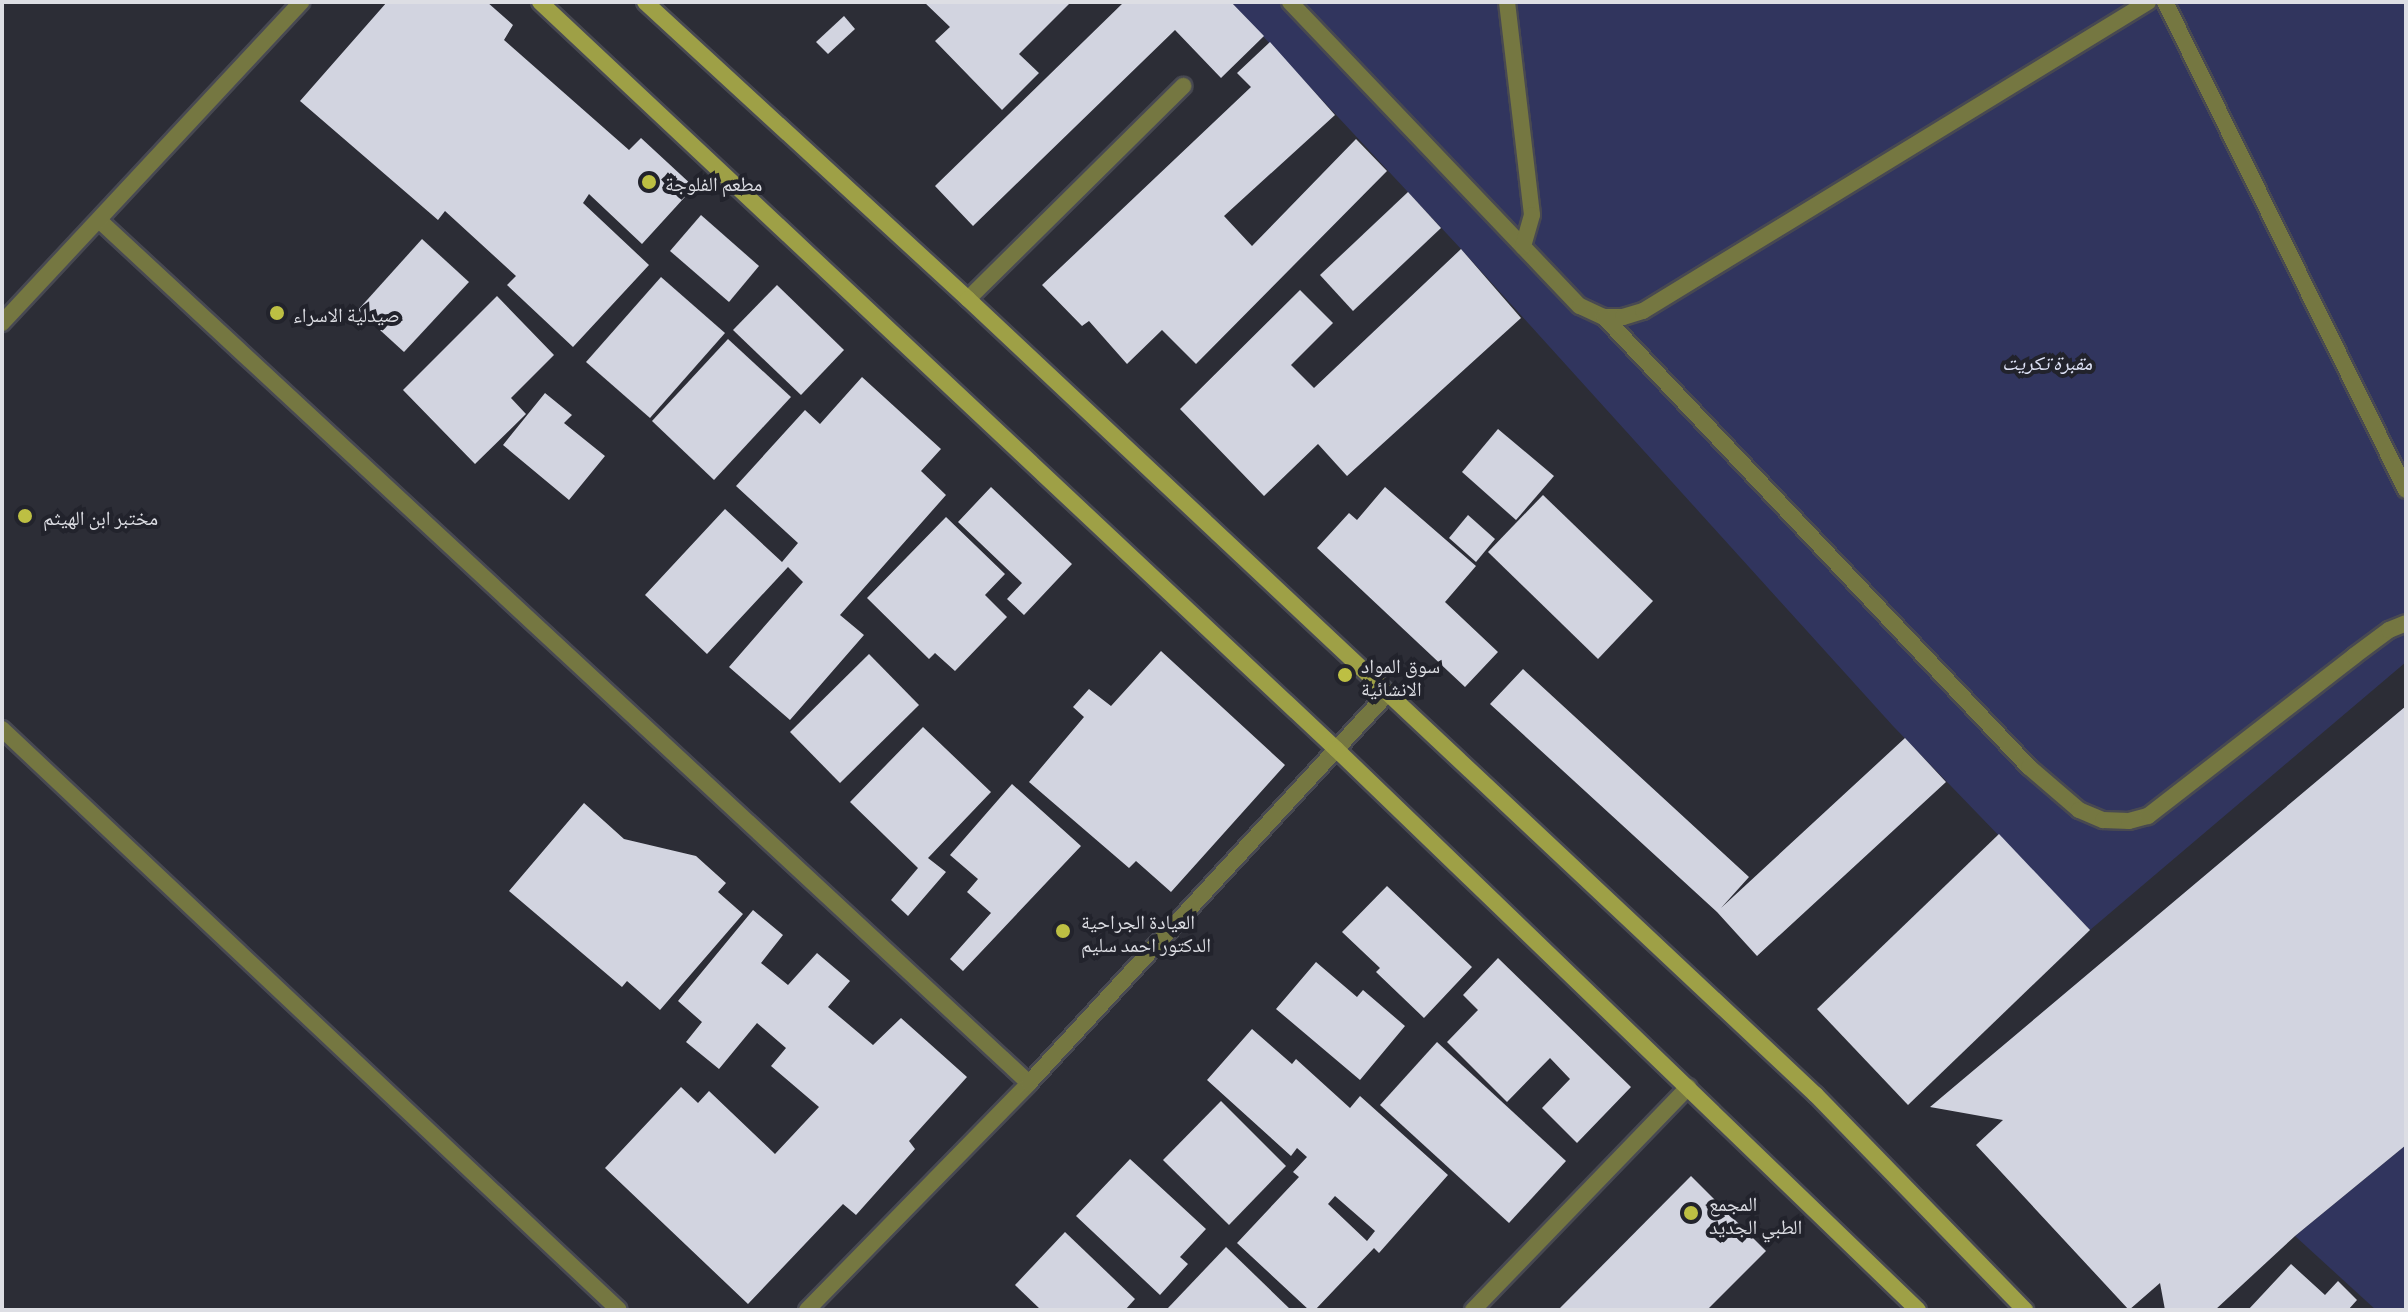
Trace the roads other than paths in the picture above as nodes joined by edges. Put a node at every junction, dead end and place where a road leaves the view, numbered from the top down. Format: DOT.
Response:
graph roads {
  1 [pos="301,2"];
  2 [pos="540,2"];
  3 [pos="645,2"];
  4 [pos="1290,2"];
  5 [pos="1507,2"];
  6 [pos="2148,2"];
  7 [pos="2165,2"];
  8 [pos="1183,86"];
  9 [pos="100,221"];
  10 [pos="1523,247"];
  11 [pos="968,299"];
  12 [pos="1604,317"];
  13 [pos="2,323"];
  14 [pos="2406,490"];
  15 [pos="2406,623"];
  16 [pos="1388,693"];
  17 [pos="2,729"];
  18 [pos="1336,749"];
  19 [pos="1029,1083"];
  20 [pos="1688,1087"];
  21 [pos="619,1310"];
  22 [pos="807,1310"];
  23 [pos="1473,1310"];
  24 [pos="1918,1310"];
  25 [pos="2025,1310"];
  1 -- 9 [label="street"];
  2 -- 18 [label="main road"];
  3 -- 11 [label="main road"];
  4 -- 10 [label="street"];
  5 -- 10 [label="street"];
  6 -- 12 [label="street"];
  7 -- 14 [label="street"];
  8 -- 11 [label="street"];
  9 -- 13 [label="street"];
  9 -- 19 [label="street"];
  10 -- 12 [label="street"];
  11 -- 16 [label="main road"];
  12 -- 15 [label="street"];
  16 -- 18 [label="street"];
  16 -- 25 [label="main road"];
  17 -- 21 [label="street"];
  18 -- 19 [label="street"];
  18 -- 20 [label="main road"];
  19 -- 22 [label="street"];
  20 -- 23 [label="street"];
  20 -- 24 [label="main road"];
}
